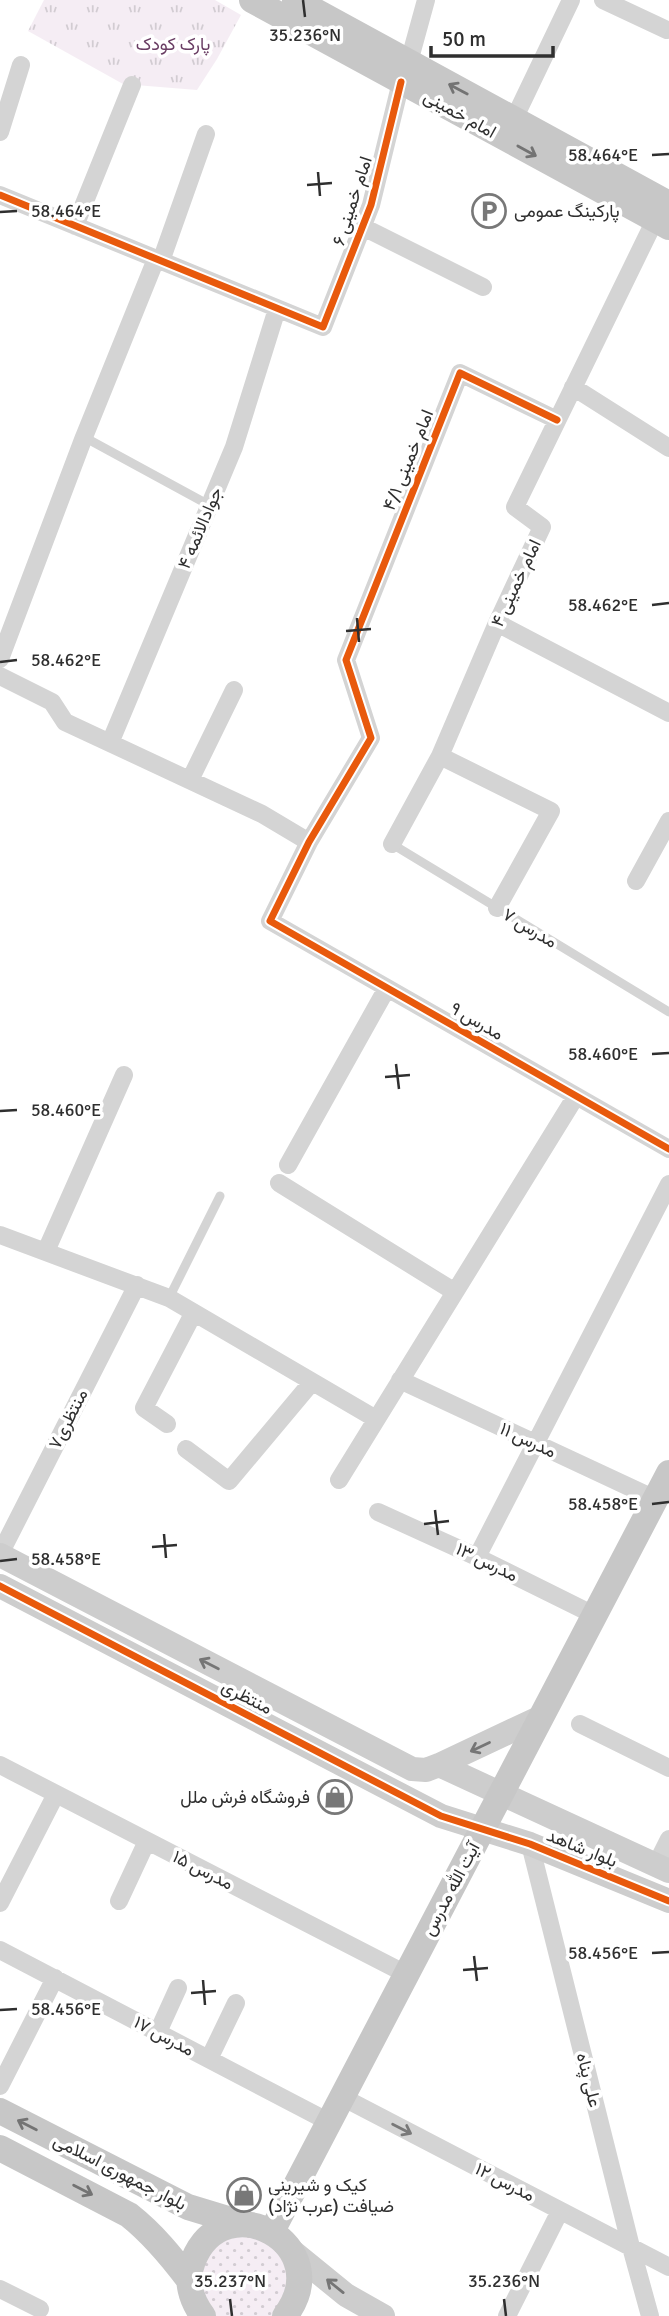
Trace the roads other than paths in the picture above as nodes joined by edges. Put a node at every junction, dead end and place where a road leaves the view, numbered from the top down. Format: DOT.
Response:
graph roads {
  1 [pos="252,0"];
  2 [pos="295,0"];
  3 [pos="426,0"];
  4 [pos="571,0"];
  5 [pos="603,0"];
  6 [pos="667,30"];
  7 [pos="21,65"];
  8 [pos="405,72"];
  9 [pos="132,85"];
  10 [pos="514,119"];
  11 [pos="0,132"];
  12 [pos="206,134"];
  13 [pos="0,195"];
  14 [pos="664,217"];
  15 [pos="75,226"];
  16 [pos="363,227"];
  17 [pos="158,260"];
  18 [pos="483,287"];
  19 [pos="277,309"];
  20 [pos="573,387"];
  21 [pos="558,419"];
  22 [pos="84,437"];
  23 [pos="669,448"];
  24 [pos="209,505"];
  25 [pos="0,608"];
  26 [pos="17,616"];
  27 [pos="497,623"];
  28 [pos="0,659"];
  29 [pos="0,676"];
  30 [pos="233,690"];
  31 [pos="669,713"];
  32 [pos="110,743"];
  33 [pos="440,756"];
  34 [pos="190,780"];
  35 [pos="669,821"];
  36 [pos="309,842"];
  37 [pos="392,844"];
  38 [pos="636,881"];
  39 [pos="497,908"];
  40 [pos="387,988"];
  41 [pos="669,1012"];
  42 [pos="124,1075"];
  43 [pos="576,1096"];
  44 [pos="669,1149"];
  45 [pos="288,1166"];
  46 [pos="279,1183"];
  47 [pos="669,1184"];
  48 [pos="220,1196"];
  49 [pos="0,1235"];
  50 [pos="46,1251"];
  51 [pos="136,1285"];
  52 [pos="455,1292"];
  53 [pos="169,1298"];
  54 [pos="193,1314"];
  55 [pos="400,1380"];
  56 [pos="312,1382"];
  57 [pos="376,1419"];
  58 [pos="167,1424"];
  59 [pos="535,1444"];
  60 [pos="186,1449"];
  61 [pos="669,1473"];
  62 [pos="339,1480"];
  63 [pos="655,1499"];
  64 [pos="378,1512"];
  65 [pos="0,1554"];
  66 [pos="477,1557"];
  67 [pos="0,1587"];
  68 [pos="594,1615"];
  69 [pos="541,1717"];
  70 [pos="580,1724"];
  71 [pos="334,1728"];
  72 [pos="321,1753"];
  73 [pos="0,1765"];
  74 [pos="439,1765"];
  75 [pos="669,1768"];
  76 [pos="56,1794"];
  77 [pos="500,1795"];
  78 [pos="482,1830"];
  79 [pos="669,1839"];
  80 [pos="147,1841"];
  81 [pos="530,1844"];
  82 [pos="663,1868"];
  83 [pos="119,1901"];
  84 [pos="669,1901"];
  85 [pos="0,1903"];
  86 [pos="0,1950"];
  87 [pos="406,1974"];
  88 [pos="55,1978"];
  89 [pos="178,1988"];
  90 [pos="236,2003"];
  91 [pos="158,2032"];
  92 [pos="209,2059"];
  93 [pos="0,2086"];
  94 [pos="342,2097"];
  95 [pos="0,2111"];
  96 [pos="329,2122"];
  97 [pos="0,2148"];
  98 [pos="163,2194"];
  99 [pos="560,2211"];
  100 [pos="244,2224"];
  101 [pos="146,2228"];
  102 [pos="272,2231"];
  103 [pos="631,2247"];
  104 [pos="292,2251"];
  105 [pos="669,2267"];
  106 [pos="189,2280"];
  107 [pos="0,2289"];
  108 [pos="40,2309"];
  109 [pos="198,2313"];
  110 [pos="368,2314"];
  111 [pos="285,2316"];
  112 [pos="507,2316"];
  113 [pos="650,2316"];
  1 -- 8 [label="main road, امام خمینی"];
  2 -- 8 [label="main road, امام خمینی"];
  3 -- 8 [label="street, امام خمینی ۶"];
  4 -- 10 [label="street"];
  5 -- 6 [label="street"];
  7 -- 11 [label="street"];
  10 -- 8 [label="main road, امام خمینی, one-way"];
  8 -- 14 [label="main road, امام خمینی, one-way"];
  8 -- 16 [label="street, امام خمینی ۶"];
  9 -- 15 [label="street"];
  10 -- 14 [label="main road, امام خمینی"];
  12 -- 17 [label="street"];
  13 -- 15 [label="street"];
  14 -- 20 [label="street, امام خمینی ۴"];
  15 -- 17 [label="street"];
  16 -- 18 [label="street"];
  16 -- 19 [label="street, امام خمینی ۶"];
  17 -- 19 [label="street"];
  17 -- 22 [label="street"];
  19 -- 24 [label="street, جوادالائمه ۴"];
  20 -- 21 [label="street, امام خمینی ۴"];
  20 -- 23 [label="street"];
  21 -- 27 [label="street, امام خمینی ۴"];
  21 -- 36 [label="street, امام خمینی ۴/۱"];
  22 -- 24 [label="lane"];
  22 -- 26 [label="street"];
  24 -- 32 [label="street, جوادالائمه ۴"];
  25 -- 26 [label="street"];
  26 -- 28 [label="street"];
  27 -- 31 [label="street"];
  27 -- 33 [label="street, امام خمینی ۴"];
  29 -- 32 [label="street"];
  30 -- 34 [label="street"];
  32 -- 34 [label="street"];
  33 -- 37 [label="street, امام خمینی ۴"];
  33 -- 39 [label="street"];
  34 -- 36 [label="street"];
  35 -- 38 [label="street"];
  36 -- 40 [label="street, مدرس ۹"];
  37 -- 39 [label="lane, مدرس ۷"];
  39 -- 41 [label="lane, مدرس ۷"];
  40 -- 43 [label="street, مدرس ۹"];
  40 -- 45 [label="street"];
  42 -- 50 [label="street"];
  43 -- 44 [label="street, مدرس ۹"];
  43 -- 52 [label="street"];
  46 -- 52 [label="street"];
  47 -- 59 [label="street"];
  48 -- 53 [label="lane"];
  49 -- 50 [label="street"];
  50 -- 51 [label="street"];
  51 -- 53 [label="street"];
  51 -- 65 [label="street, منتظری۷"];
  52 -- 55 [label="street"];
  53 -- 54 [label="street"];
  54 -- 56 [label="street"];
  54 -- 58 [label="street"];
  55 -- 57 [label="street"];
  55 -- 59 [label="street, مدرس ۱۱"];
  56 -- 57 [label="street"];
  56 -- 60 [label="street"];
  57 -- 62 [label="street"];
  59 -- 63 [label="street, مدرس ۱۱"];
  59 -- 66 [label="street"];
  61 -- 63 [label="main road, آیت الله مدرس"];
  63 -- 68 [label="main road, آیت الله مدرس"];
  64 -- 66 [label="street, مدرس ۱۳"];
  71 -- 65 [label="street, منتظری, one-way"];
  66 -- 68 [label="street, مدرس ۱۳"];
  67 -- 72 [label="street, منتظری"];
  68 -- 69 [label="main road, آیت الله مدرس"];
  69 -- 74 [label="street, منتظری, one-way"];
  69 -- 77 [label="main road, آیت الله مدرس"];
  70 -- 75 [label="street"];
  71 -- 72 [label="street"];
  71 -- 74 [label="street, منتظری"];
  72 -- 78 [label="street, منتظری"];
  73 -- 76 [label="street, مدرس ۱۵"];
  74 -- 77 [label="street, بلوار شاهد"];
  76 -- 80 [label="street, مدرس ۱۵"];
  76 -- 85 [label="street"];
  77 -- 78 [label="main road, آیت الله مدرس"];
  77 -- 82 [label="street, بلوار شاهد"];
  78 -- 81 [label="street, بلوار شاهد"];
  78 -- 87 [label="main road, آیت الله مدرس"];
  79 -- 82 [label="street"];
  80 -- 83 [label="street"];
  80 -- 87 [label="street, مدرس ۱۵"];
  81 -- 84 [label="street, بلوار شاهد"];
  81 -- 103 [label="street, علی پناه"];
  86 -- 88 [label="street, مدرس ۱۷"];
  87 -- 94 [label="main road, آیت الله مدرس"];
  88 -- 91 [label="street, مدرس ۱۷"];
  88 -- 93 [label="street"];
  89 -- 91 [label="street"];
  90 -- 92 [label="street"];
  91 -- 92 [label="street, مدرس ۱۷"];
  92 -- 96 [label="street, مدرس ۱۷"];
  94 -- 96 [label="main road, آیت الله مدرس"];
  94 -- 99 [label="street, مدرس ۱۲, one-way"];
  98 -- 95 [label="main road, بلوار جمهوری اسلامی, one-way"];
  96 -- 102 [label="main road, آیت الله مدرس"];
  97 -- 101 [label="main road, بلوار جمهوری اسلامی, one-way"];
  98 -- 100 [label="main road, بلوار جمهوری اسلامی"];
  98 -- 101 [label="main road"];
  99 -- 103 [label="street, مدرس ۱۲"];
  99 -- 112 [label="street"];
  100 -- 102 [label="main road, بلوار جمهوری اسلامی"];
  100 -- 106 [label="main road"];
  101 -- 106 [label="main road, بلوار جمهوری اسلامی"];
  102 -- 104 [label="main road"];
  103 -- 105 [label="street, مدرس ۱۲"];
  103 -- 113 [label="street, علی پناه"];
  110 -- 104 [label="street, one-way"];
  104 -- 111 [label="main road"];
  106 -- 109 [label="main road"];
  107 -- 108 [label="street"];
}
